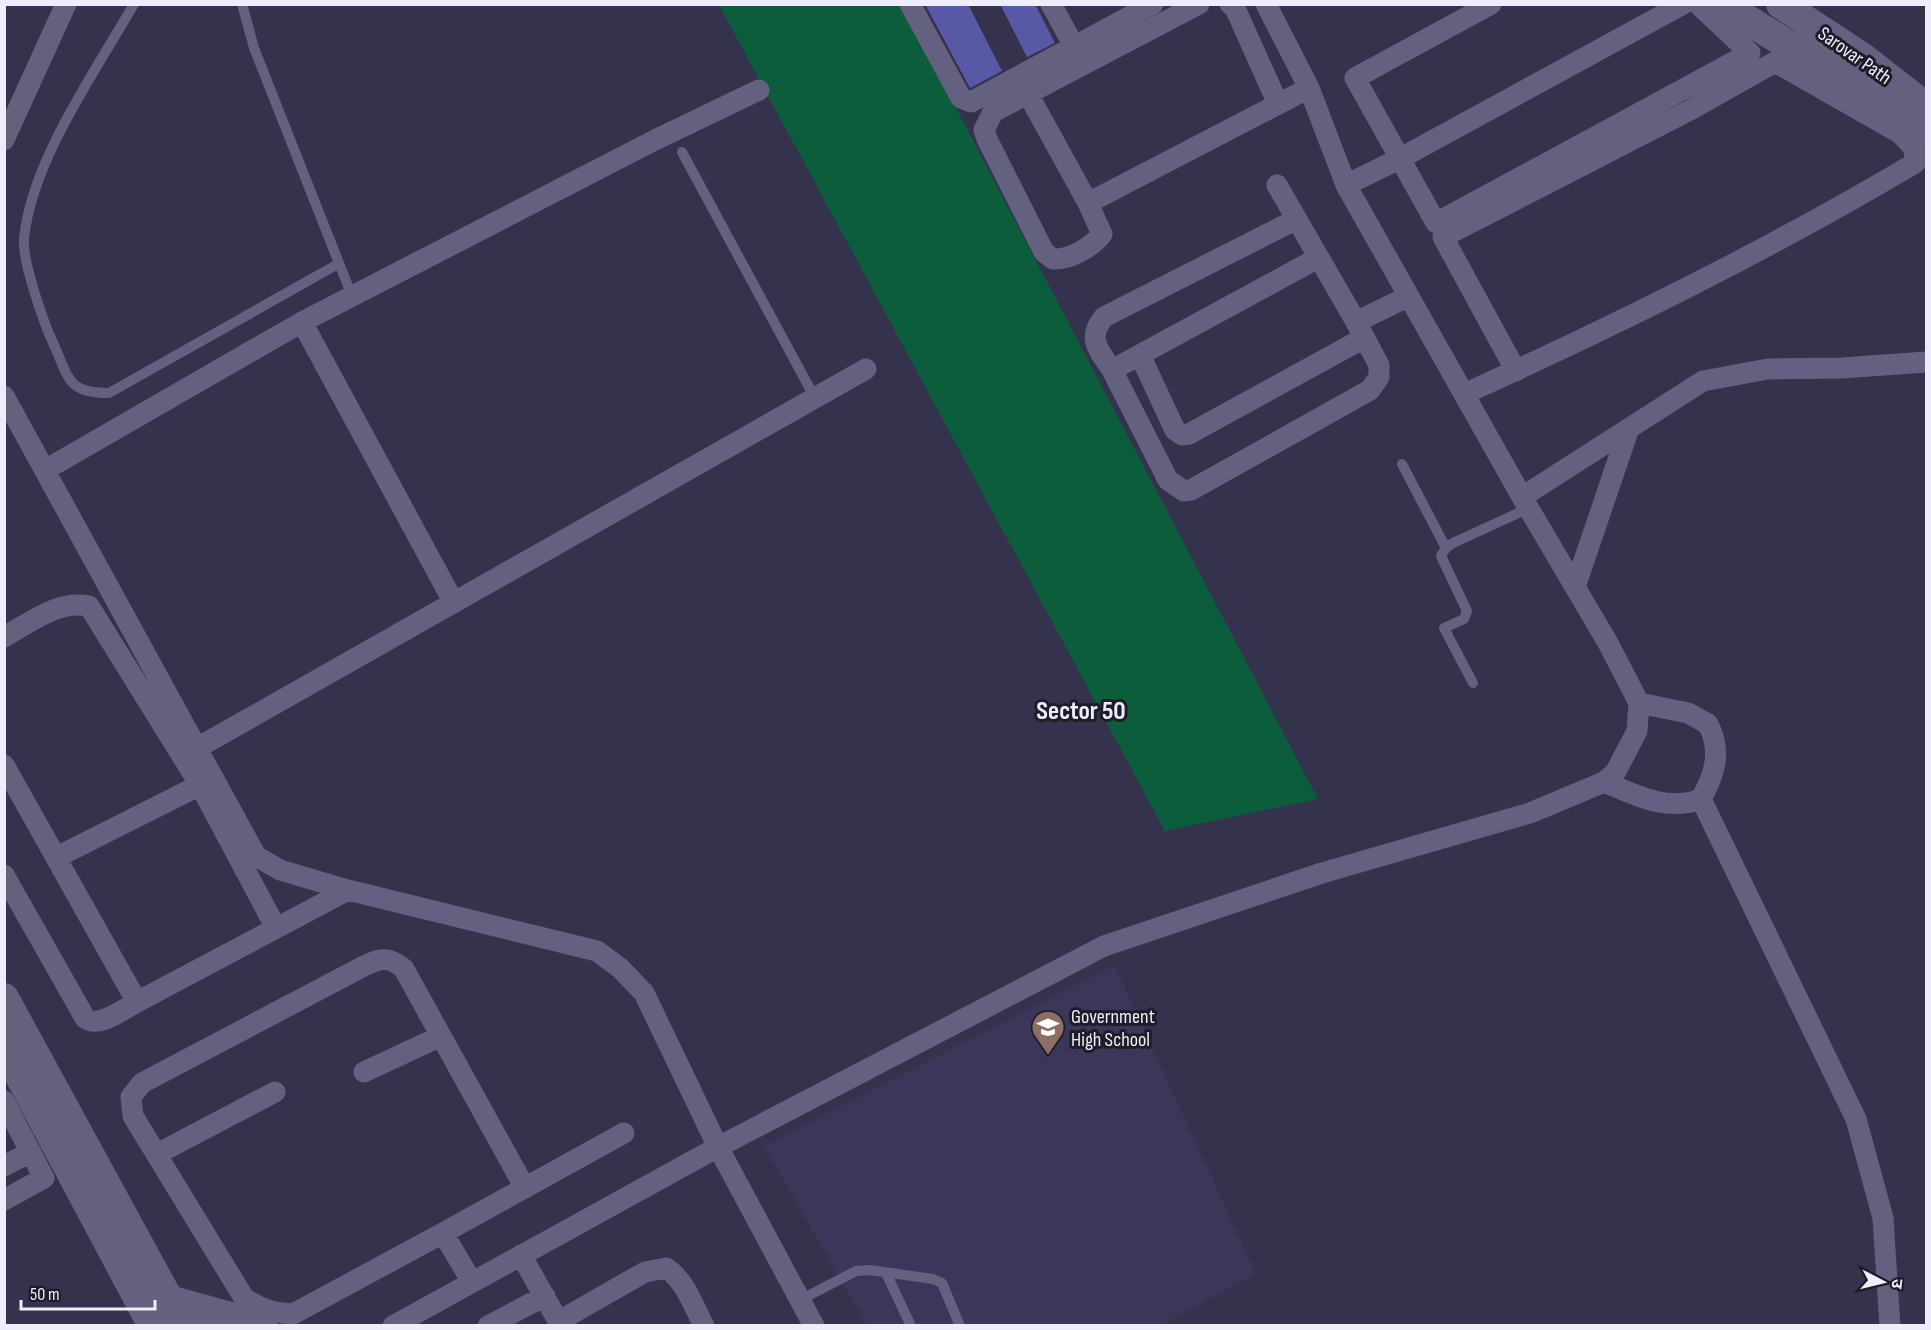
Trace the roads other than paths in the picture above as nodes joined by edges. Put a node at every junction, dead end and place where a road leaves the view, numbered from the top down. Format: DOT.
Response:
graph roads {
  1 [pos="48,4"];
  2 [pos="134,4"];
  3 [pos="242,4"];
  4 [pos="910,4"];
  5 [pos="1051,4"];
  6 [pos="1153,4"];
  7 [pos="1199,4"];
  8 [pos="1230,4"];
  9 [pos="1266,4"];
  10 [pos="1491,4"];
  11 [pos="1683,4"];
  12 [pos="1698,4"];
  13 [pos="1728,4"];
  14 [pos="1781,4"];
  15 [pos="62,14"];
  16 [pos="1075,48"];
  17 [pos="1310,88"];
  18 [pos="759,90"];
  19 [pos="1028,94"];
  20 [pos="1278,104"];
  21 [pos="1926,107"];
  22 [pos="1926,135"];
  23 [pos="4,140"];
  24 [pos="682,152"];
  25 [pos="1399,159"];
  26 [pos="1277,185"];
  27 [pos="1346,185"];
  28 [pos="1088,203"];
  29 [pos="1295,220"];
  30 [pos="1318,258"];
  31 [pos="338,264"];
  32 [pos="352,296"];
  33 [pos="1408,296"];
  34 [pos="302,322"];
  35 [pos="1360,330"];
  36 [pos="1140,355"];
  37 [pos="1926,362"];
  38 [pos="866,369"];
  39 [pos="1112,370"];
  40 [pos="1516,371"];
  41 [pos="1464,394"];
  42 [pos="4,396"];
  43 [pos="815,398"];
  44 [pos="1628,431"];
  45 [pos="1402,464"];
  46 [pos="45,470"];
  47 [pos="1525,502"];
  48 [pos="1446,548"];
  49 [pos="1575,587"];
  50 [pos="454,603"];
  51 [pos="4,636"];
  52 [pos="1473,683"];
  53 [pos="1639,703"];
  54 [pos="196,748"];
  55 [pos="4,765"];
  56 [pos="1604,782"];
  57 [pos="200,785"];
  58 [pos="1701,799"];
  59 [pos="57,857"];
  60 [pos="4,875"];
  61 [pos="348,890"];
  62 [pos="276,928"];
  63 [pos="4,998"];
  64 [pos="137,1002"];
  65 [pos="440,1037"];
  66 [pos="4,1046"];
  67 [pos="364,1072"];
  68 [pos="275,1092"];
  69 [pos="5,1102"];
  70 [pos="624,1133"];
  71 [pos="718,1147"];
  72 [pos="31,1152"];
  73 [pos="157,1154"];
  74 [pos="4,1166"];
  75 [pos="525,1188"];
  76 [pos="4,1200"];
  77 [pos="443,1233"];
  78 [pos="521,1255"];
  79 [pos="886,1273"];
  80 [pos="472,1282"];
  81 [pos="545,1296"];
  82 [pos="800,1300"];
  83 [pos="176,1313"];
  84 [pos="560,1323"];
  85 [pos="153,1326"];
  86 [pos="263,1326"];
  87 [pos="393,1326"];
  88 [pos="488,1326"];
  89 [pos="704,1326"];
  90 [pos="814,1326"];
  91 [pos="911,1326"];
  92 [pos="960,1326"];
  93 [pos="1890,1326"];
  1 -- 15 [label="street"];
  2 -- 31 [label="lane"];
  3 -- 31 [label="lane"];
  4 -- 16 [label="street"];
  5 -- 16 [label="street"];
  6 -- 16 [label="street"];
  7 -- 19 [label="street"];
  8 -- 20 [label="street"];
  9 -- 17 [label="street"];
  10 -- 25 [label="street"];
  11 -- 25 [label="street"];
  12 -- 25 [label="street"];
  13 -- 22 [label="main road"];
  14 -- 21 [label="main road, Sarovar Path"];
  15 -- 23 [label="street"];
  17 -- 20 [label="street"];
  17 -- 27 [label="street"];
  18 -- 32 [label="street"];
  19 -- 28 [label="street"];
  19 -- 28 [label="street"];
  20 -- 28 [label="street"];
  24 -- 43 [label="lane"];
  25 -- 27 [label="street"];
  26 -- 29 [label="street"];
  27 -- 33 [label="street"];
  29 -- 30 [label="street"];
  29 -- 39 [label="street"];
  30 -- 35 [label="street"];
  30 -- 36 [label="street"];
  31 -- 32 [label="lane"];
  32 -- 34 [label="street"];
  33 -- 35 [label="street"];
  33 -- 41 [label="street"];
  34 -- 46 [label="street"];
  34 -- 50 [label="street"];
  35 -- 36 [label="street"];
  35 -- 39 [label="street"];
  36 -- 39 [label="street"];
  37 -- 44 [label="street"];
  38 -- 43 [label="street"];
  40 -- 40 [label="street"];
  40 -- 41 [label="street"];
  41 -- 47 [label="street"];
  42 -- 46 [label="street"];
  43 -- 50 [label="street"];
  44 -- 47 [label="street"];
  44 -- 49 [label="street"];
  45 -- 48 [label="lane"];
  46 -- 54 [label="street"];
  47 -- 48 [label="lane"];
  47 -- 49 [label="street"];
  48 -- 52 [label="lane"];
  49 -- 53 [label="street"];
  50 -- 54 [label="street"];
  51 -- 57 [label="street"];
  53 -- 56 [label="street"];
  53 -- 58 [label="street"];
  54 -- 61 [label="street"];
  55 -- 59 [label="street"];
  56 -- 58 [label="street"];
  56 -- 71 [label="street"];
  57 -- 59 [label="street"];
  57 -- 62 [label="street"];
  58 -- 93 [label="street"];
  59 -- 64 [label="street"];
  60 -- 64 [label="street"];
  61 -- 62 [label="street"];
  61 -- 71 [label="street"];
  62 -- 64 [label="street"];
  63 -- 83 [label="main road"];
  65 -- 67 [label="street"];
  65 -- 73 [label="street"];
  65 -- 75 [label="street"];
  66 -- 85 [label="main road"];
  68 -- 73 [label="street"];
  69 -- 72 [label="street"];
  70 -- 75 [label="street"];
  71 -- 78 [label="street"];
  71 -- 82 [label="street"];
  72 -- 74 [label="street"];
  72 -- 76 [label="street"];
  73 -- 77 [label="street"];
  75 -- 77 [label="street"];
  77 -- 80 [label="street"];
  78 -- 80 [label="street"];
  78 -- 81 [label="street"];
  79 -- 82 [label="lane"];
  79 -- 91 [label="lane"];
  79 -- 92 [label="lane"];
  80 -- 87 [label="street"];
  81 -- 84 [label="street"];
  81 -- 88 [label="street"];
  82 -- 90 [label="street"];
  83 -- 86 [label="main road"];
  84 -- 89 [label="street"];
}
